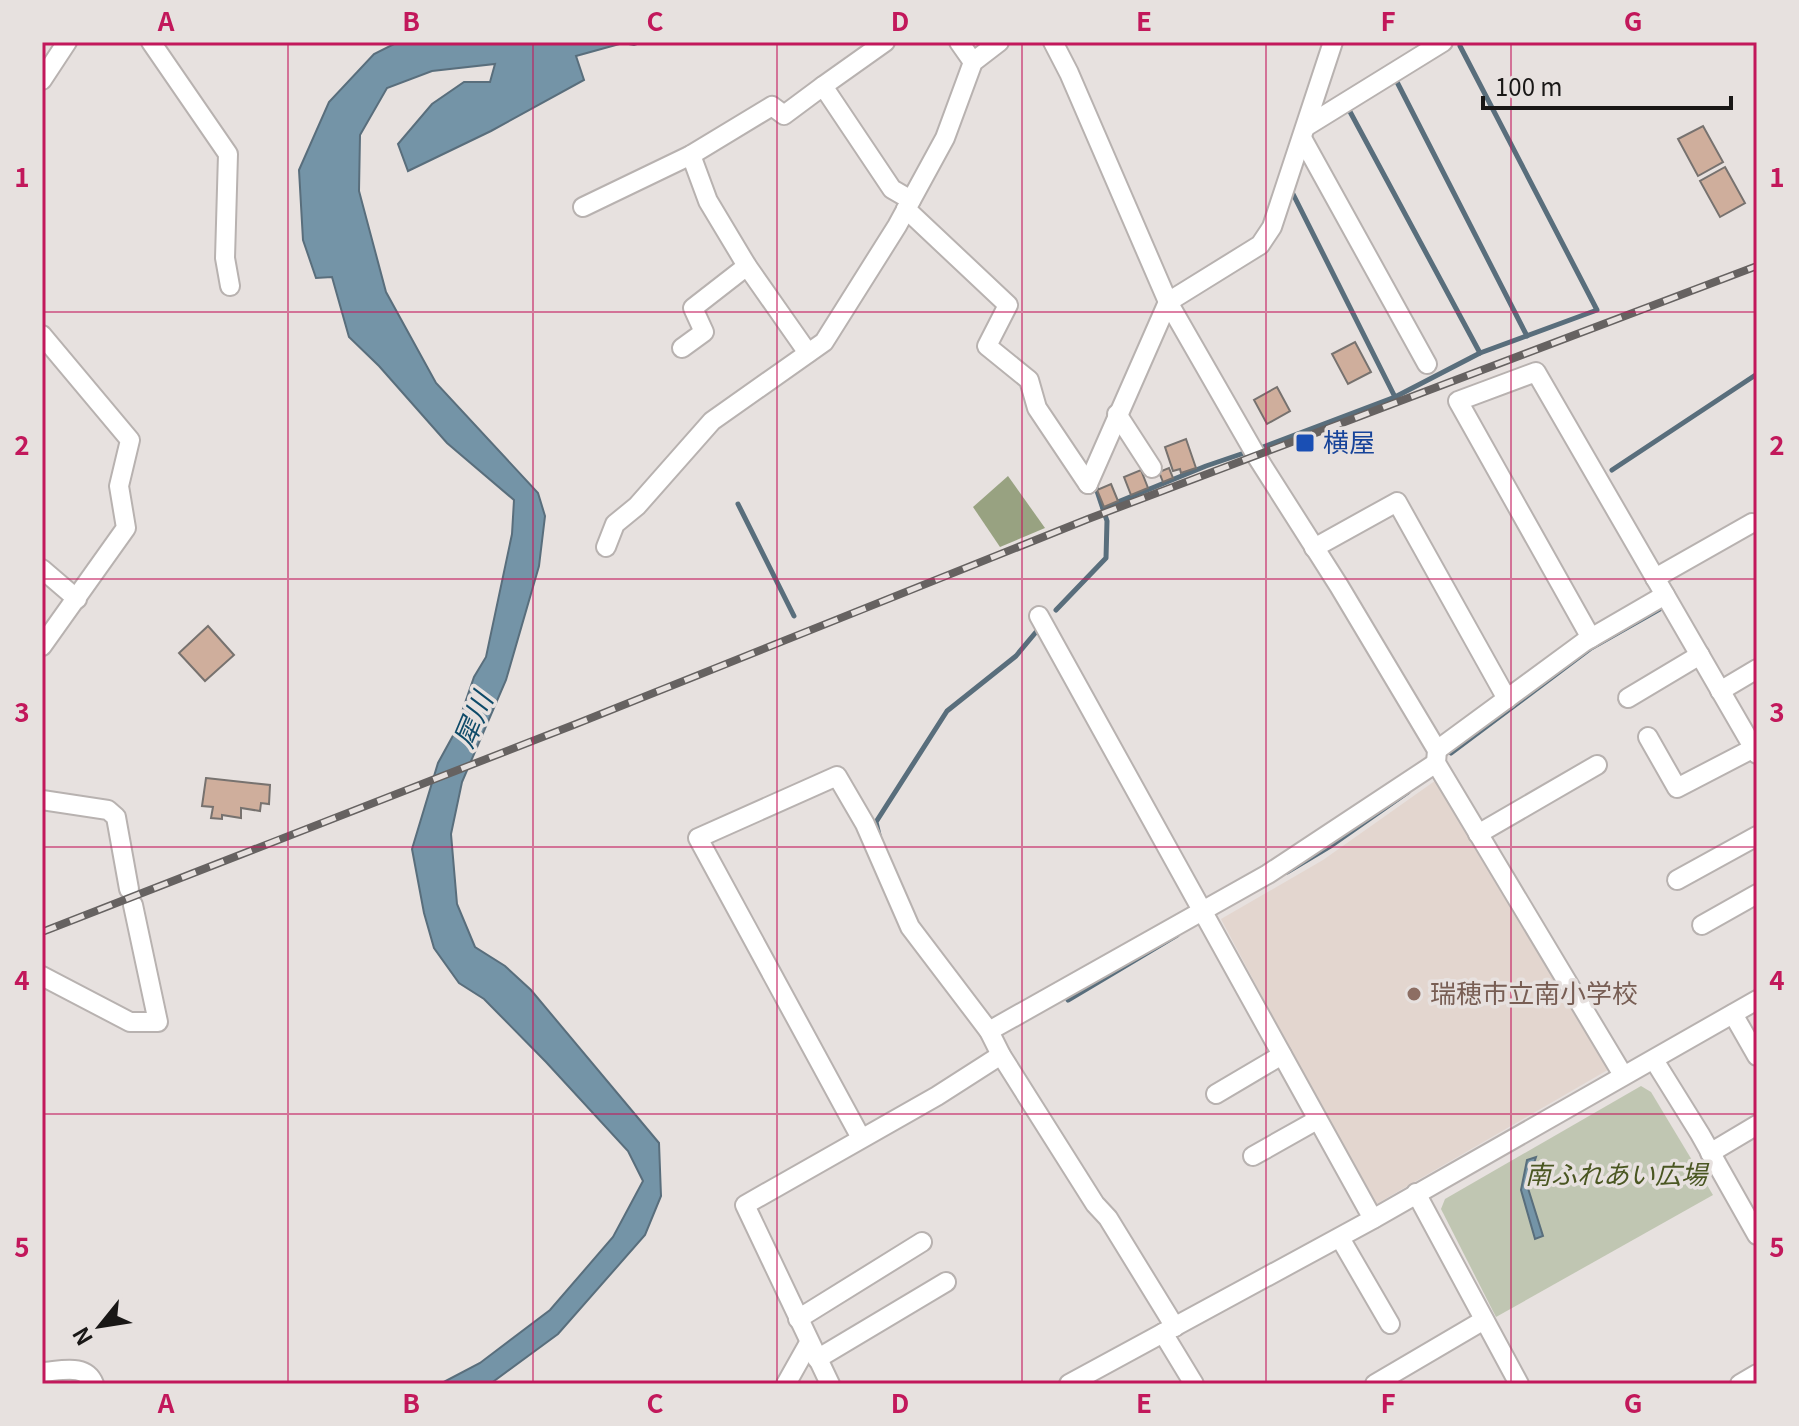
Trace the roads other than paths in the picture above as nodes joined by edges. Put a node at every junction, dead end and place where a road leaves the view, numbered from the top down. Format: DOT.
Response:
graph roads {
  1 [pos="67,42"];
  2 [pos="151,42"];
  3 [pos="885,42"];
  4 [pos="959,42"];
  5 [pos="999,42"];
  6 [pos="1053,42"];
  7 [pos="1333,42"];
  8 [pos="1443,42"];
  9 [pos="973,62"];
  10 [pos="42,80"];
  11 [pos="823,86"];
  12 [pos="1304,132"];
  13 [pos="691,155"];
  14 [pos="909,205"];
  15 [pos="583,207"];
  16 [pos="747,266"];
  17 [pos="230,286"];
  18 [pos="1168,302"];
  19 [pos="42,335"];
  20 [pos="682,348"];
  21 [pos="808,353"];
  22 [pos="1427,364"];
  23 [pos="1117,414"];
  24 [pos="1152,468"];
  25 [pos="1752,523"];
  26 [pos="606,547"];
  27 [pos="1314,548"];
  28 [pos="42,569"];
  29 [pos="1655,578"];
  30 [pos="1665,595"];
  31 [pos="77,599"];
  32 [pos="1039,616"];
  33 [pos="1591,638"];
  34 [pos="42,646"];
  35 [pos="1700,655"];
  36 [pos="1757,669"];
  37 [pos="1720,691"];
  38 [pos="1628,698"];
  39 [pos="1507,699"];
  40 [pos="1648,737"];
  41 [pos="1755,751"];
  42 [pos="1436,757"];
  43 [pos="1597,765"];
  44 [pos="42,800"];
  45 [pos="1478,834"];
  46 [pos="1757,836"];
  47 [pos="1677,880"];
  48 [pos="1757,894"];
  49 [pos="1204,912"];
  50 [pos="1702,925"];
  51 [pos="42,976"];
  52 [pos="1757,1000"];
  53 [pos="1733,1014"];
  54 [pos="989,1031"];
  55 [pos="1001,1055"];
  56 [pos="1282,1055"];
  57 [pos="1757,1056"];
  58 [pos="1654,1060"];
  59 [pos="1623,1075"];
  60 [pos="1216,1094"];
  61 [pos="1317,1120"];
  62 [pos="1757,1125"];
  63 [pos="861,1138"];
  64 [pos="1710,1153"];
  65 [pos="1253,1156"];
  66 [pos="1416,1193"];
  67 [pos="1373,1219"];
  68 [pos="1757,1235"];
  69 [pos="1340,1238"];
  70 [pos="922,1242"];
  71 [pos="946,1282"];
  72 [pos="798,1319"];
  73 [pos="1484,1320"];
  74 [pos="1390,1324"];
  75 [pos="1169,1330"];
  76 [pos="813,1351"];
  77 [pos="42,1372"];
  78 [pos="1757,1374"];
  79 [pos="94,1384"];
  80 [pos="786,1384"];
  81 [pos="830,1384"];
  82 [pos="1069,1384"];
  83 [pos="1194,1384"];
  84 [pos="1375,1384"];
  85 [pos="1519,1384"];
  86 [pos="1740,1384"];
  1 -- 10 [label="street"];
  2 -- 17 [label="street"];
  3 -- 11 [label="street"];
  4 -- 9 [label="street"];
  5 -- 9 [label="street"];
  6 -- 18 [label="street"];
  7 -- 12 [label="street"];
  8 -- 12 [label="street"];
  9 -- 14 [label="street"];
  11 -- 13 [label="street"];
  11 -- 14 [label="street"];
  12 -- 18 [label="street"];
  12 -- 22 [label="street"];
  13 -- 15 [label="street"];
  13 -- 16 [label="street"];
  14 -- 21 [label="street"];
  14 -- 23 [label="street"];
  16 -- 20 [label="street"];
  16 -- 21 [label="street"];
  18 -- 23 [label="street"];
  18 -- 27 [label="street"];
  19 -- 31 [label="street"];
  21 -- 26 [label="street"];
  23 -- 24 [label="street"];
  25 -- 29 [label="street"];
  27 -- 39 [label="street"];
  27 -- 42 [label="street"];
  28 -- 31 [label="street"];
  29 -- 30 [label="street"];
  29 -- 33 [label="street"];
  30 -- 33 [label="street"];
  30 -- 35 [label="street"];
  31 -- 34 [label="street"];
  32 -- 49 [label="street"];
  33 -- 39 [label="street"];
  35 -- 37 [label="street"];
  35 -- 38 [label="street"];
  36 -- 37 [label="street"];
  37 -- 41 [label="street"];
  39 -- 42 [label="street"];
  40 -- 41 [label="street"];
  42 -- 45 [label="street"];
  42 -- 49 [label="street"];
  43 -- 45 [label="street"];
  44 -- 51 [label="street"];
  45 -- 59 [label="street"];
  46 -- 47 [label="street"];
  48 -- 50 [label="street"];
  49 -- 54 [label="street"];
  49 -- 56 [label="street"];
  52 -- 53 [label="street"];
  53 -- 57 [label="street"];
  53 -- 58 [label="street"];
  54 -- 55 [label="street"];
  54 -- 63 [label="street"];
  55 -- 63 [label="street"];
  55 -- 75 [label="street"];
  56 -- 60 [label="street"];
  56 -- 61 [label="street"];
  58 -- 59 [label="street"];
  58 -- 64 [label="street"];
  59 -- 66 [label="street"];
  61 -- 65 [label="street"];
  61 -- 67 [label="street"];
  62 -- 64 [label="street"];
  63 -- 72 [label="street"];
  64 -- 68 [label="street"];
  66 -- 67 [label="street"];
  66 -- 73 [label="street"];
  67 -- 69 [label="street"];
  69 -- 74 [label="street"];
  69 -- 75 [label="street"];
  70 -- 72 [label="street"];
  71 -- 76 [label="street"];
  72 -- 76 [label="street"];
  73 -- 84 [label="street"];
  73 -- 85 [label="street"];
  75 -- 82 [label="street"];
  75 -- 83 [label="street"];
  76 -- 80 [label="street"];
  76 -- 81 [label="street"];
  77 -- 79 [label="street"];
  78 -- 86 [label="street"];
}
